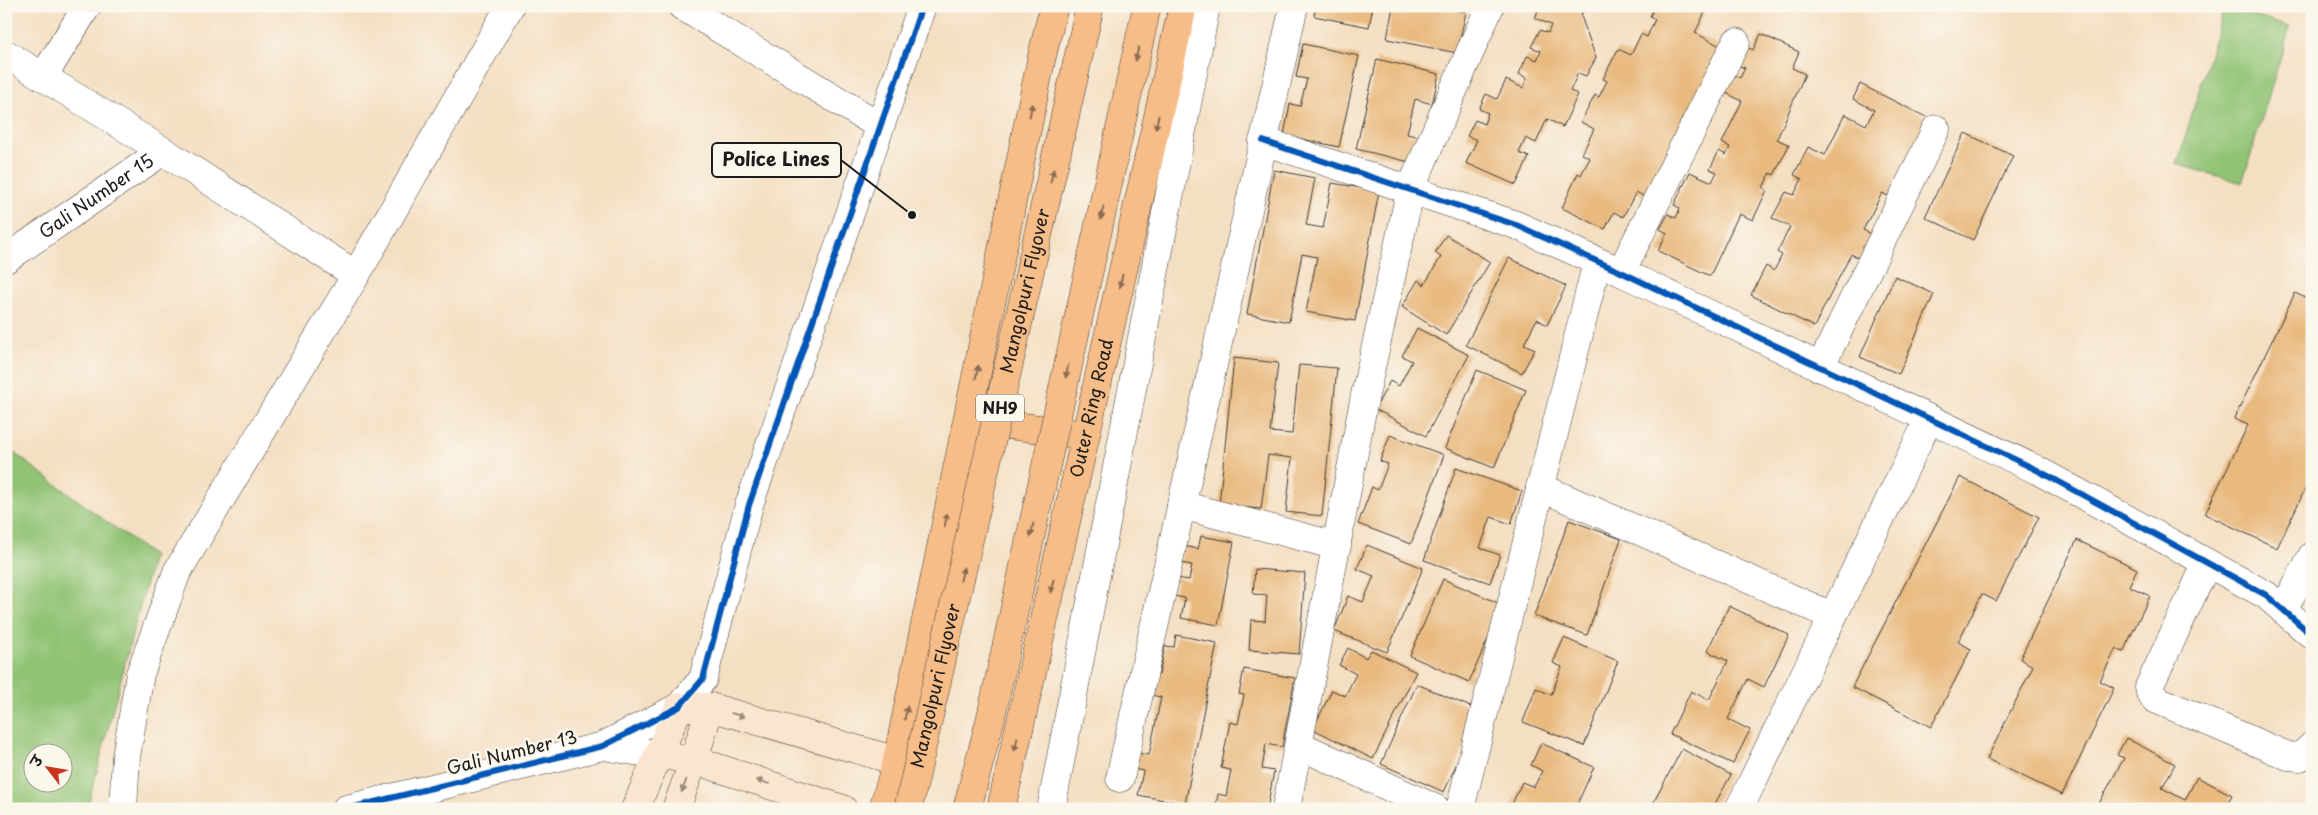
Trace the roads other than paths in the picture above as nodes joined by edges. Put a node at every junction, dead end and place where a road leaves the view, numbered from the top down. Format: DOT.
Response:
graph roads {
  1 [pos="87,6"];
  2 [pos="510,6"];
  3 [pos="682,6"];
  4 [pos="922,6"];
  5 [pos="1054,6"];
  6 [pos="1090,6"];
  7 [pos="1147,6"];
  8 [pos="1183,6"];
  9 [pos="1206,6"];
  10 [pos="1294,6"];
  11 [pos="1490,6"];
  12 [pos="1736,42"];
  13 [pos="6,54"];
  14 [pos="43,77"];
  15 [pos="880,126"];
  16 [pos="1936,129"];
  17 [pos="1263,141"];
  18 [pos="163,151"];
  19 [pos="1410,188"];
  20 [pos="6,259"];
  21 [pos="1609,267"];
  22 [pos="356,275"];
  23 [pos="1820,368"];
  24 [pos="1929,419"];
  25 [pos="967,420"];
  26 [pos="1086,436"];
  27 [pos="1540,487"];
  28 [pos="1182,505"];
  29 [pos="1337,546"];
  30 [pos="2312,556"];
  31 [pos="2207,563"];
  32 [pos="2283,610"];
  33 [pos="1832,616"];
  34 [pos="2312,635"];
  35 [pos="703,679"];
  36 [pos="679,707"];
  37 [pos="710,707"];
  38 [pos="1299,745"];
  39 [pos="603,746"];
  40 [pos="2312,746"];
  41 [pos="660,755"];
  42 [pos="694,760"];
  43 [pos="896,761"];
  44 [pos="1120,778"];
  45 [pos="798,801"];
  46 [pos="122,809"];
  47 [pos="346,809"];
  48 [pos="635,809"];
  49 [pos="676,809"];
  50 [pos="843,809"];
  51 [pos="883,809"];
  52 [pos="908,809"];
  53 [pos="967,809"];
  54 [pos="1001,809"];
  55 [pos="1051,809"];
  56 [pos="1286,809"];
  57 [pos="1436,809"];
  58 [pos="1460,809"];
  59 [pos="1739,809"];
  1 -- 14 [label="street"];
  2 -- 22 [label="street"];
  3 -- 15 [label="street"];
  4 -- 15 [label="street"];
  25 -- 5 [label="main road, one-way"];
  52 -- 6 [label="main road, Mangolpuri Flyover / NH9, one-way, bridge"];
  7 -- 53 [label="main road, one-way, bridge"];
  8 -- 26 [label="main road, Outer Ring Road, one-way"];
  9 -- 55 [label="street"];
  10 -- 17 [label="street"];
  11 -- 19 [label="street"];
  12 -- 21 [label="street"];
  13 -- 14 [label="street"];
  14 -- 18 [label="street"];
  15 -- 35 [label="street"];
  16 -- 23 [label="street"];
  17 -- 19 [label="street"];
  17 -- 28 [label="street"];
  18 -- 20 [label="street, Gali Number 15"];
  18 -- 22 [label="street"];
  19 -- 21 [label="street"];
  19 -- 29 [label="street"];
  21 -- 23 [label="street"];
  21 -- 27 [label="street"];
  22 -- 46 [label="street"];
  23 -- 24 [label="street"];
  24 -- 31 [label="street"];
  24 -- 33 [label="street"];
  25 -- 26 [label="main road"];
  43 -- 25 [label="main road, one-way"];
  26 -- 54 [label="main road, Outer Ring Road, one-way"];
  27 -- 33 [label="street"];
  27 -- 58 [label="street"];
  28 -- 29 [label="street"];
  28 -- 44 [label="street"];
  29 -- 38 [label="street"];
  30 -- 32 [label="street"];
  31 -- 32 [label="street"];
  31 -- 40 [label="street"];
  32 -- 34 [label="street"];
  33 -- 59 [label="street"];
  35 -- 36 [label="street"];
  35 -- 37 [label="street"];
  36 -- 37 [label="main road"];
  36 -- 39 [label="street, Gali Number 13"];
  36 -- 41 [label="main road"];
  37 -- 42 [label="main road"];
  37 -- 43 [label="main road, one-way"];
  38 -- 56 [label="street"];
  38 -- 57 [label="street"];
  39 -- 41 [label="street, Gali Number 13"];
  39 -- 47 [label="street, Gali Number 13"];
  41 -- 42 [label="main road"];
  41 -- 48 [label="main road"];
  45 -- 42 [label="main road, one-way"];
  42 -- 49 [label="main road, one-way"];
  43 -- 51 [label="main road"];
  45 -- 50 [label="main road"];
}
